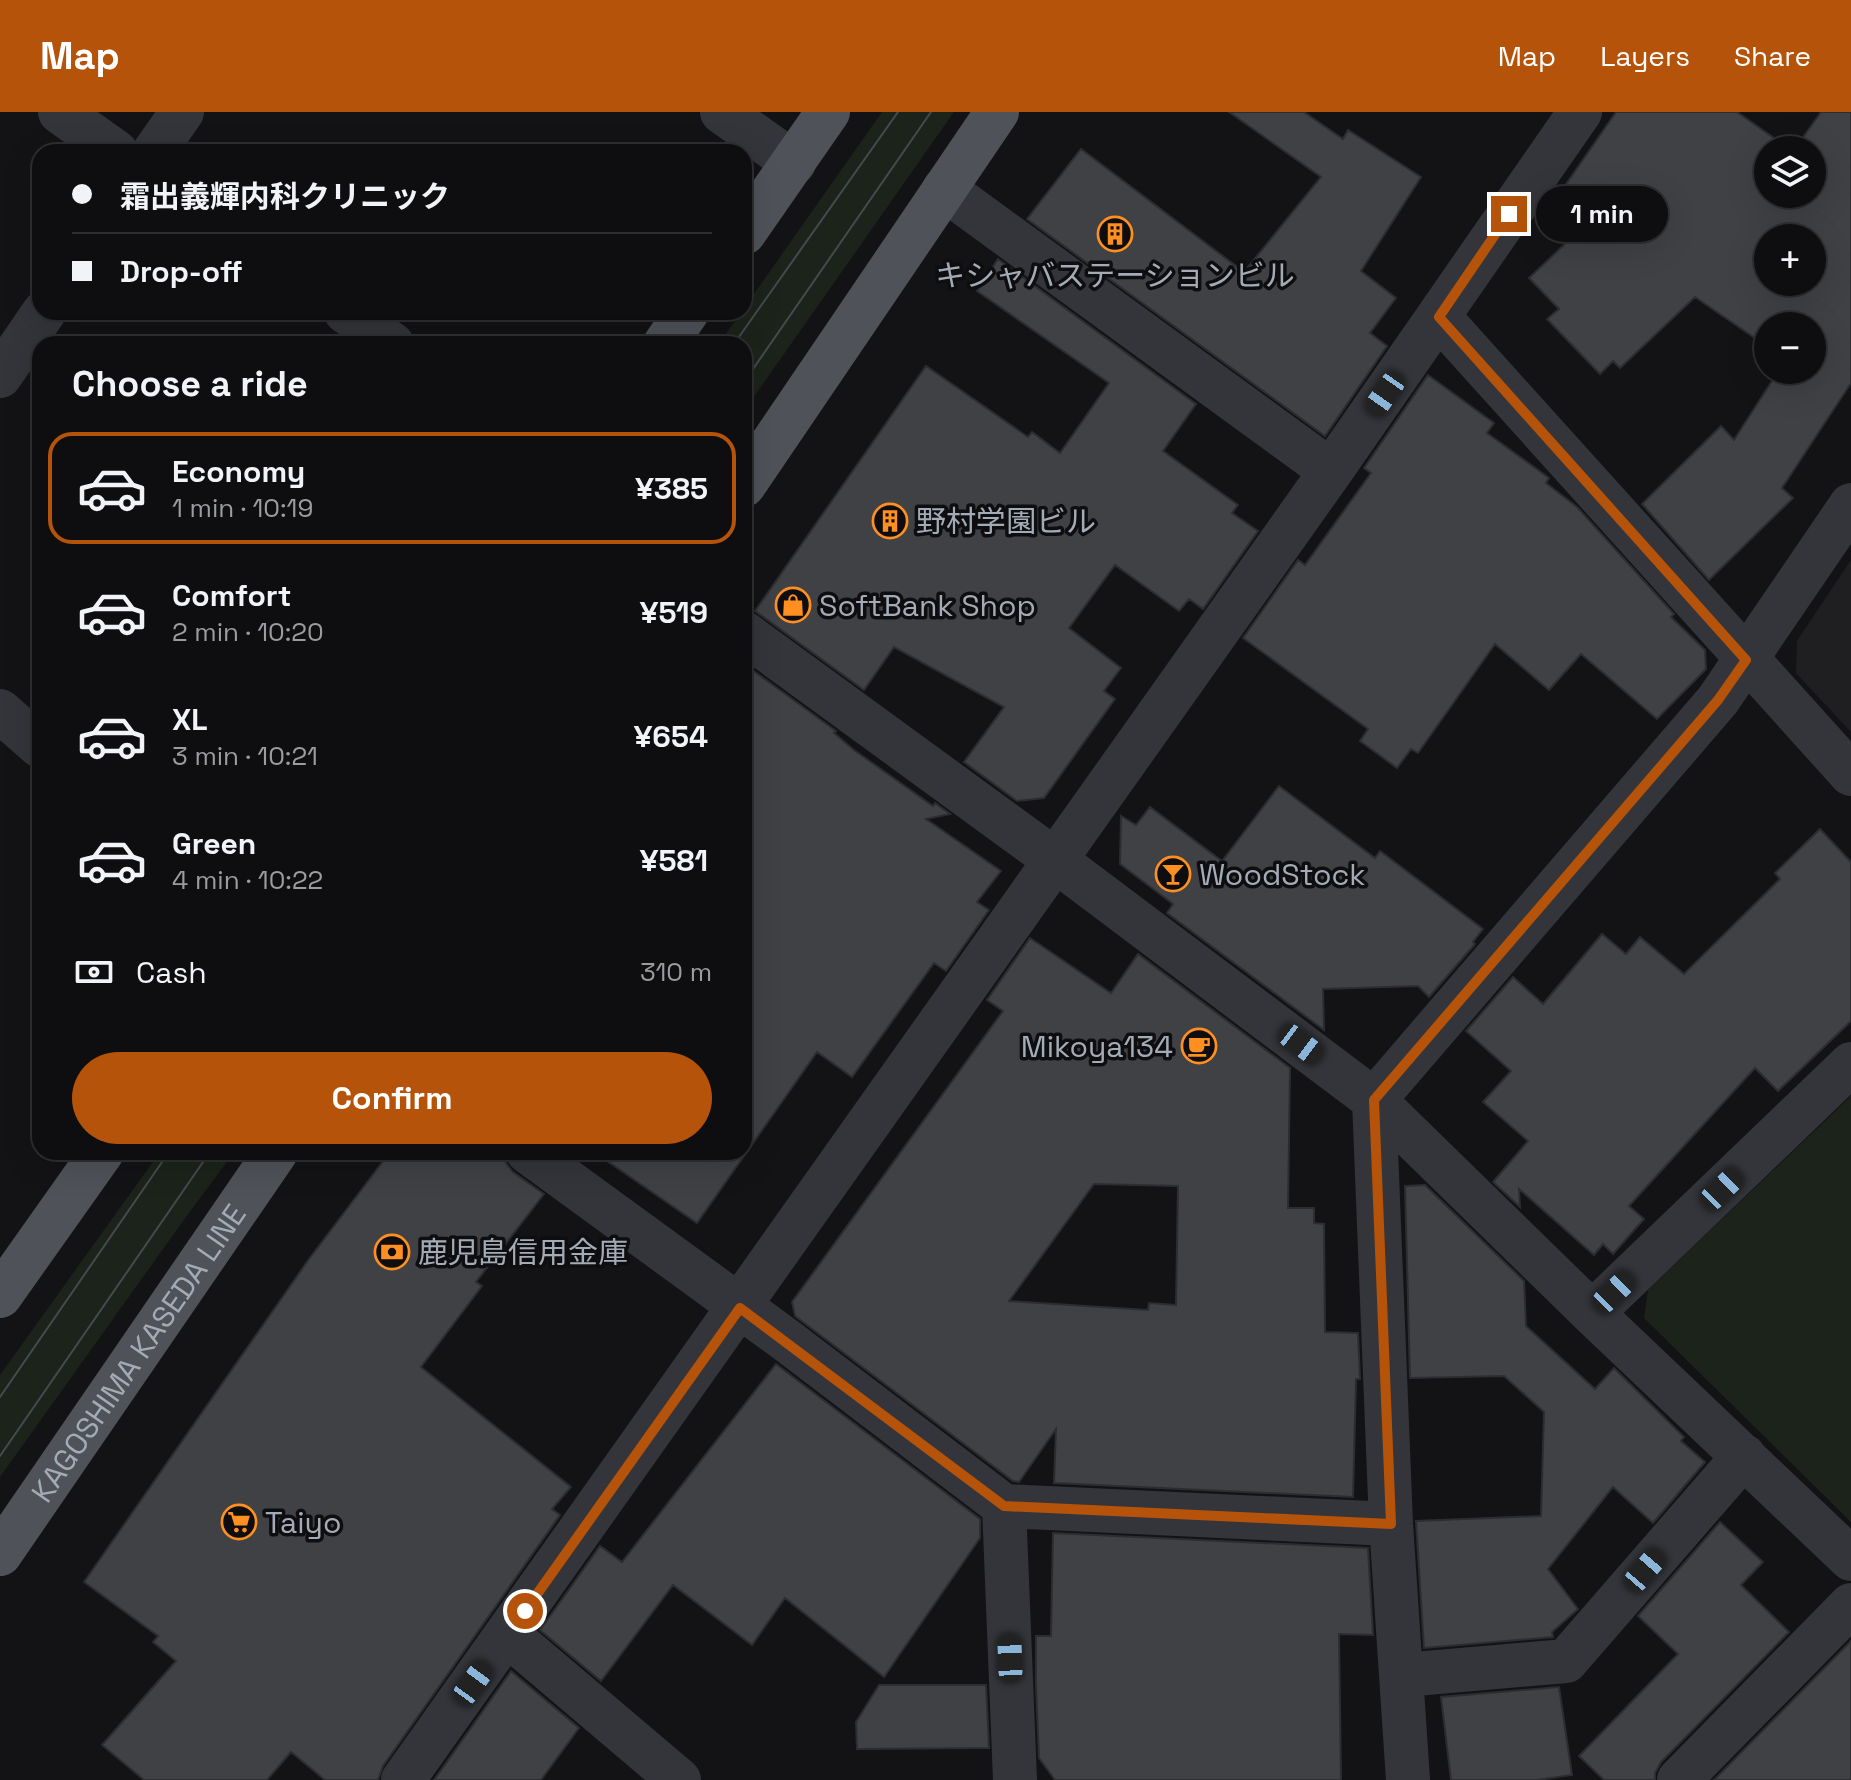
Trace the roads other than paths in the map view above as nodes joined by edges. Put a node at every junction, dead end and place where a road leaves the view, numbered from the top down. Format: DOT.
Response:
graph roads {
  1 [pos="60,112"];
  2 [pos="182,112"];
  3 [pos="722,112"];
  4 [pos="828,112"];
  5 [pos="997,112"];
  6 [pos="1580,112"];
  7 [pos="105,144"];
  8 [pos="160,144"];
  9 [pos="794,163"];
  10 [pos="944,189"];
  11 [pos="752,222"];
  12 [pos="1439,317"];
  13 [pos="38,320"];
  14 [pos="358,320"];
  15 [pos="380,336"];
  16 [pos="0,376"];
  17 [pos="1331,471"];
  18 [pos="752,473"];
  19 [pos="1851,505"];
  20 [pos="752,639"];
  21 [pos="1746,660"];
  22 [pos="0,711"];
  23 [pos="32,739"];
  24 [pos="1851,774"];
  25 [pos="1055,860"];
  26 [pos="1851,1064"];
  27 [pos="1374,1100"];
  28 [pos="96,1160"];
  29 [pos="271,1160"];
  30 [pos="539,1160"];
  31 [pos="0,1296"];
  32 [pos="740,1308"];
  33 [pos="1592,1313"];
  34 [pos="1744,1456"];
  35 [pos="1004,1506"];
  36 [pos="1391,1524"];
  37 [pos="0,1554"];
  38 [pos="1851,1559"];
  39 [pos="1851,1605"];
  40 [pos="508,1635"];
  41 [pos="1403,1675"];
  42 [pos="403,1780"];
  43 [pos="679,1780"];
  44 [pos="1015,1780"];
  45 [pos="1408,1780"];
  46 [pos="1679,1780"];
  1 -- 7 [label="street"];
  2 -- 8 [label="street"];
  3 -- 9 [label="street"];
  4 -- 9 [label="main road"];
  5 -- 10 [label="main road"];
  6 -- 12 [label="street"];
  9 -- 11 [label="main road"];
  10 -- 17 [label="street"];
  10 -- 18 [label="main road"];
  12 -- 17 [label="street"];
  12 -- 21 [label="street"];
  13 -- 16 [label="street"];
  14 -- 15 [label="street"];
  17 -- 25 [label="street"];
  19 -- 21 [label="street"];
  20 -- 25 [label="street"];
  21 -- 24 [label="street"];
  21 -- 27 [label="street"];
  22 -- 23 [label="street"];
  25 -- 27 [label="street"];
  25 -- 32 [label="street"];
  26 -- 33 [label="street"];
  27 -- 33 [label="street"];
  27 -- 36 [label="street"];
  28 -- 31 [label="main road"];
  29 -- 37 [label="main road, KAGOSHIMA KASEDA LINE"];
  30 -- 32 [label="street"];
  32 -- 35 [label="street"];
  32 -- 40 [label="street"];
  33 -- 34 [label="street"];
  34 -- 38 [label="street"];
  34 -- 41 [label="street"];
  35 -- 36 [label="street"];
  35 -- 44 [label="street"];
  36 -- 41 [label="street"];
  39 -- 46 [label="street"];
  40 -- 42 [label="street"];
  40 -- 43 [label="street"];
  41 -- 45 [label="street"];
}
